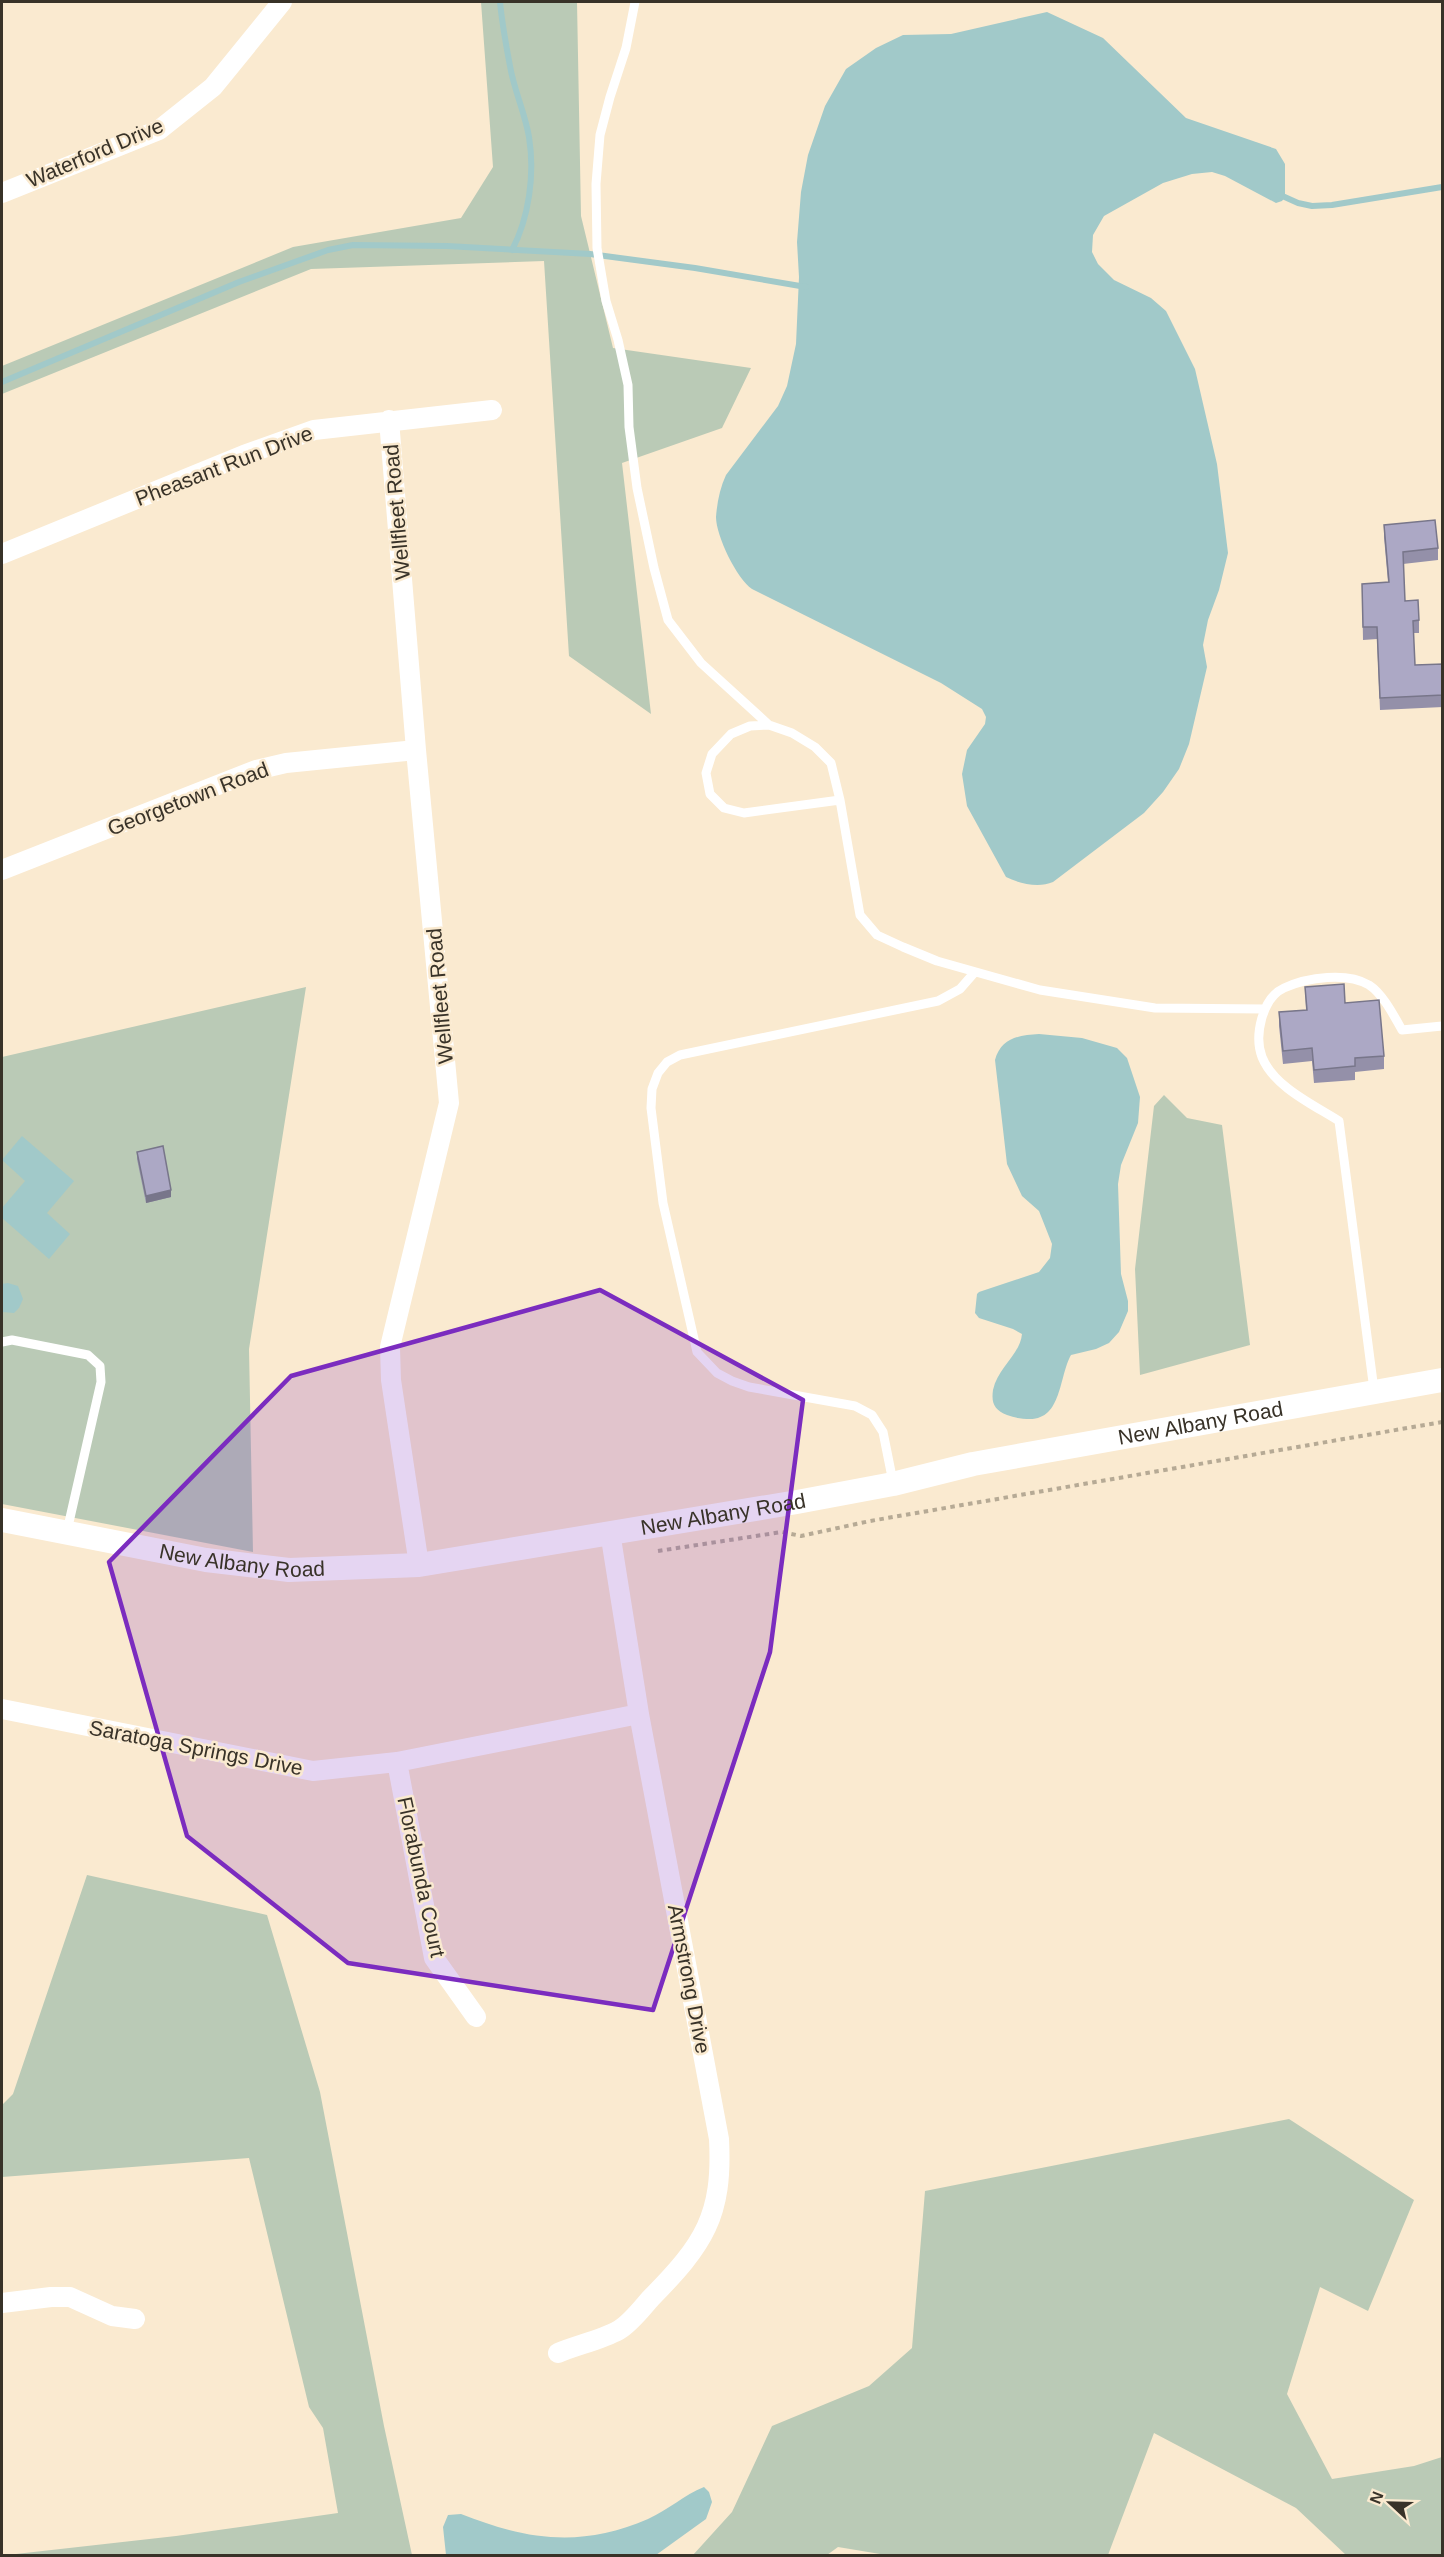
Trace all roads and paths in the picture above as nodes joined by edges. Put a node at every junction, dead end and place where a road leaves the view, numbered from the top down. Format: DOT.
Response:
graph roads {
  1 [pos="282,2"];
  2 [pos="635,2"];
  3 [pos="2,193"];
  4 [pos="492,410"];
  5 [pos="389,420"];
  6 [pos="2,554"];
  7 [pos="768,725"];
  8 [pos="416,750"];
  9 [pos="840,800"];
  10 [pos="2,870"];
  11 [pos="974,973"];
  12 [pos="1265,1008"];
  13 [pos="1443,1026"];
  14 [pos="2,1342"];
  15 [pos="1443,1380"];
  16 [pos="1374,1392"];
  17 [pos="1443,1422"];
  18 [pos="893,1484"];
  19 [pos="2,1520"];
  20 [pos="67,1532"];
  21 [pos="610,1532"];
  22 [pos="658,1551"];
  23 [pos="419,1565"];
  24 [pos="2,1709"];
  25 [pos="639,1714"];
  26 [pos="397,1762"];
  27 [pos="476,2017"];
  28 [pos="2,2303"];
  29 [pos="135,2319"];
  30 [pos="558,2352"];
  1 -- 3 [label="street, Waterford Drive"];
  2 -- 7 [label="lane"];
  4 -- 5 [label="street, Pheasant Run Drive"];
  5 -- 6 [label="street, Pheasant Run Drive"];
  5 -- 8 [label="street, Wellfleet Road"];
  7 -- 9 [label="lane"];
  7 -- 9 [label="lane"];
  8 -- 10 [label="street, Georgetown Road"];
  8 -- 23 [label="street, Wellfleet Road"];
  9 -- 11 [label="lane"];
  11 -- 12 [label="lane"];
  11 -- 18 [label="lane"];
  12 -- 13 [label="lane"];
  12 -- 16 [label="lane"];
  14 -- 20 [label="lane"];
  15 -- 16 [label="street, New Albany Road"];
  16 -- 18 [label="street, New Albany Road"];
  17 -- 22 [label="path"];
  18 -- 21 [label="street, New Albany Road"];
  19 -- 20 [label="street, New Albany Road"];
  20 -- 23 [label="street, New Albany Road"];
  21 -- 23 [label="street, New Albany Road"];
  21 -- 25 [label="street, Armstrong Drive"];
  24 -- 26 [label="street, Saratoga Springs Drive"];
  25 -- 26 [label="street, Saratoga Springs Drive"];
  25 -- 30 [label="street, Armstrong Drive"];
  26 -- 27 [label="street, Florabunda Court"];
  28 -- 29 [label="street"];
}
